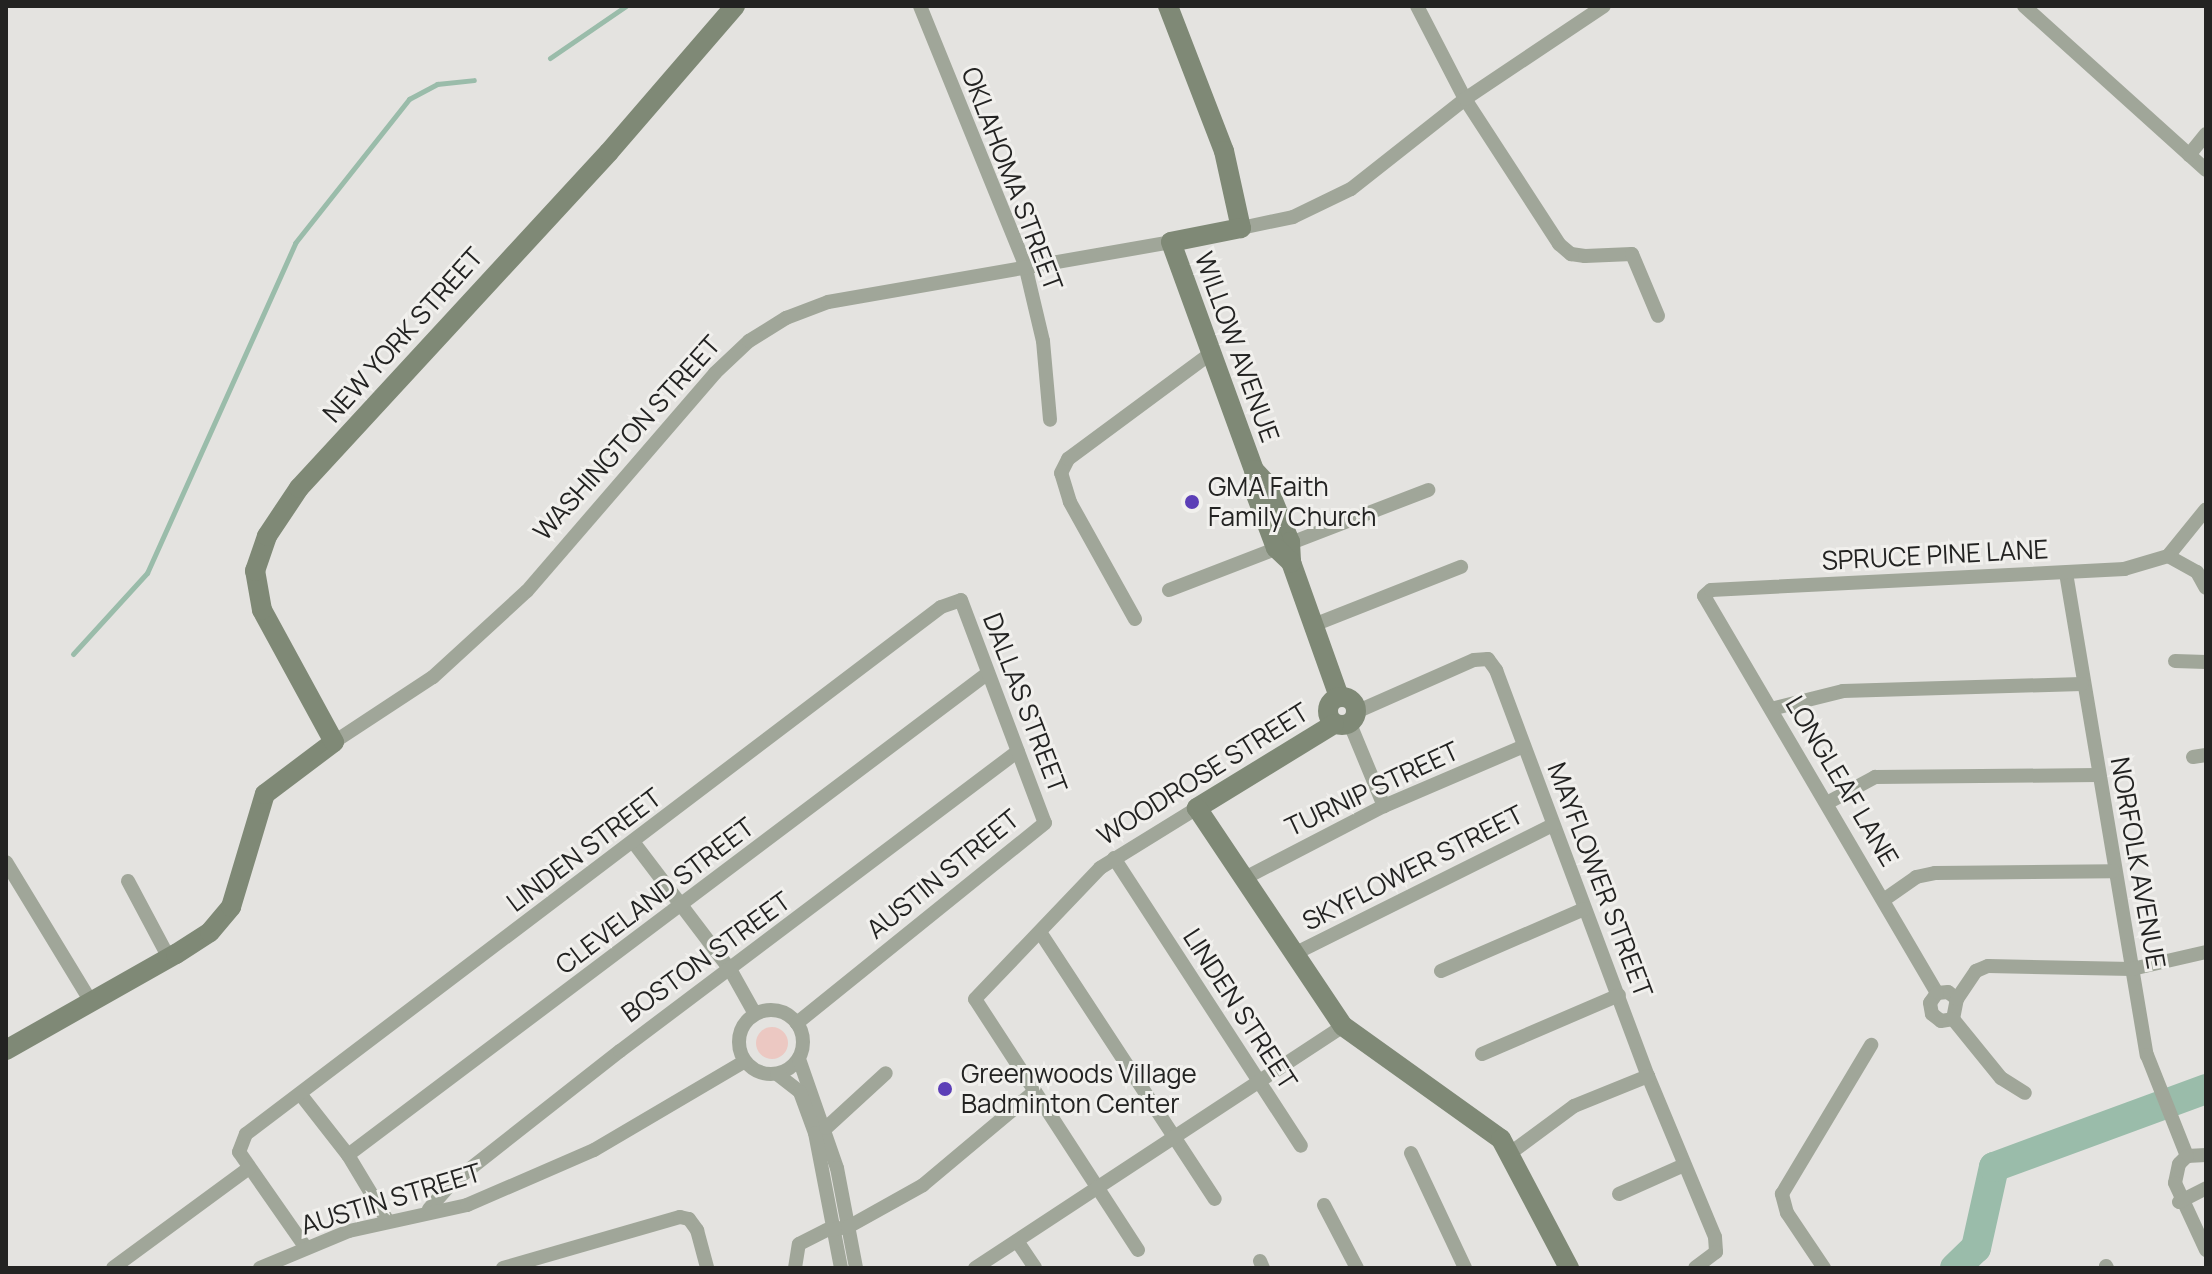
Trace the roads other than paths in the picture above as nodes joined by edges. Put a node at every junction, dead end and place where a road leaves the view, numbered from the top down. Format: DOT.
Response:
graph roads {
  1 [pos="735,6"];
  2 [pos="920,6"];
  3 [pos="1168,6"];
  4 [pos="1417,6"];
  5 [pos="1604,6"];
  6 [pos="2024,6"];
  7 [pos="1465,99"];
  8 [pos="2206,134"];
  9 [pos="2189,155"];
  10 [pos="2206,170"];
  11 [pos="1241,228"];
  12 [pos="1171,242"];
  13 [pos="1025,265"];
  14 [pos="1658,316"];
  15 [pos="1211,353"];
  16 [pos="1050,420"];
  17 [pos="1428,490"];
  18 [pos="2206,509"];
  19 [pos="1286,551"];
  20 [pos="2168,556"];
  21 [pos="1461,567"];
  22 [pos="2066,573"];
  23 [pos="2206,588"];
  24 [pos="1169,590"];
  25 [pos="1704,596"];
  26 [pos="961,600"];
  27 [pos="1135,619"];
  28 [pos="1316,624"];
  29 [pos="2175,661"];
  30 [pos="2206,662"];
  31 [pos="988,673"];
  32 [pos="2082,684"];
  33 [pos="1771,709"];
  34 [pos="1347,720"];
  35 [pos="334,742"];
  36 [pos="1524,746"];
  37 [pos="1018,751"];
  38 [pos="2097,775"];
  39 [pos="1827,803"];
  40 [pos="1384,806"];
  41 [pos="1197,808"];
  42 [pos="1045,823"];
  43 [pos="1553,825"];
  44 [pos="634,843"];
  45 [pos="1114,858"];
  46 [pos="6,862"];
  47 [pos="2113,871"];
  48 [pos="1243,879"];
  49 [pos="128,881"];
  50 [pos="1885,899"];
  51 [pos="683,906"];
  52 [pos="1584,909"];
  53 [pos="1040,932"];
  54 [pos="2206,952"];
  55 [pos="1294,954"];
  56 [pos="169,958"];
  57 [pos="2132,969"];
  58 [pos="731,971"];
  59 [pos="1441,971"];
  60 [pos="1937,993"];
  61 [pos="1619,995"];
  62 [pos="1957,999"];
  63 [pos="91,1002"];
  64 [pos="755,1014"];
  65 [pos="1953,1019"];
  66 [pos="797,1023"];
  67 [pos="1343,1026"];
  68 [pos="1871,1045"];
  69 [pos="6,1050"];
  70 [pos="1482,1054"];
  71 [pos="799,1059"];
  72 [pos="745,1061"];
  73 [pos="886,1073"];
  74 [pos="777,1074"];
  75 [pos="1648,1076"];
  76 [pos="1258,1082"];
  77 [pos="1035,1091"];
  78 [pos="2025,1093"];
  79 [pos="301,1095"];
  80 [pos="826,1128"];
  81 [pos="1175,1137"];
  82 [pos="1301,1146"];
  83 [pos="2185,1152"];
  84 [pos="1411,1153"];
  85 [pos="1509,1154"];
  86 [pos="348,1155"];
  87 [pos="2206,1155"];
  88 [pos="1684,1165"];
  89 [pos="249,1168"];
  90 [pos="1098,1187"];
  91 [pos="2206,1188"];
  92 [pos="1619,1194"];
  93 [pos="1215,1199"];
  94 [pos="2179,1202"];
  95 [pos="1324,1205"];
  96 [pos="429,1209"];
  97 [pos="387,1220"];
  98 [pos="841,1228"];
  99 [pos="1017,1241"];
  100 [pos="306,1248"];
  101 [pos="1138,1250"];
  102 [pos="2206,1250"];
  103 [pos="113,1268"];
  104 [pos="260,1268"];
  105 [pos="503,1268"];
  106 [pos="707,1268"];
  107 [pos="795,1268"];
  108 [pos="841,1268"];
  109 [pos="856,1268"];
  110 [pos="975,1268"];
  111 [pos="1035,1268"];
  112 [pos="1357,1268"];
  113 [pos="1465,1268"];
  114 [pos="1569,1268"];
  115 [pos="1695,1268"];
  116 [pos="1824,1268"];
  1 -- 35 [label="street, NEW YORK STREET"];
  2 -- 13 [label="street, OKLAHOMA STREET"];
  3 -- 11 [label="street"];
  4 -- 7 [label="street"];
  5 -- 7 [label="street, WASHINGTON STREET"];
  6 -- 9 [label="street"];
  7 -- 11 [label="street, WASHINGTON STREET"];
  7 -- 14 [label="street"];
  8 -- 9 [label="street"];
  9 -- 10 [label="street"];
  11 -- 12 [label="street, WASHINGTON STREET"];
  12 -- 13 [label="street, WASHINGTON STREET"];
  12 -- 15 [label="street, WILLOW AVENUE"];
  13 -- 16 [label="street, OKLAHOMA STREET"];
  13 -- 35 [label="street, WASHINGTON STREET"];
  15 -- 19 [label="street, WILLOW AVENUE"];
  15 -- 27 [label="street"];
  17 -- 19 [label="street"];
  18 -- 20 [label="street"];
  19 -- 24 [label="street"];
  19 -- 28 [label="street, WILLOW AVENUE"];
  20 -- 22 [label="street, SPRUCE PINE LANE"];
  20 -- 23 [label="street"];
  21 -- 28 [label="street"];
  22 -- 25 [label="street, SPRUCE PINE LANE"];
  22 -- 32 [label="street, NORFOLK AVENUE"];
  25 -- 33 [label="street, LONGLEAF LANE"];
  26 -- 31 [label="street, DALLAS STREET"];
  26 -- 44 [label="street, LINDEN STREET"];
  28 -- 34 [label="street, WILLOW AVENUE"];
  29 -- 30 [label="street"];
  31 -- 37 [label="street, DALLAS STREET"];
  31 -- 51 [label="street, CLEVELAND STREET"];
  32 -- 33 [label="street"];
  32 -- 38 [label="street, NORFOLK AVENUE"];
  33 -- 39 [label="street, LONGLEAF LANE"];
  34 -- 36 [label="street, MAYFLOWER STREET"];
  34 -- 40 [label="street, WILLOW AVENUE"];
  34 -- 41 [label="street, WOODROSE STREET"];
  35 -- 56 [label="street, WASHINGTON STREET"];
  36 -- 40 [label="street, TURNIP STREET"];
  36 -- 43 [label="street, MAYFLOWER STREET"];
  37 -- 42 [label="street, DALLAS STREET"];
  37 -- 58 [label="street, BOSTON STREET"];
  38 -- 39 [label="street"];
  38 -- 47 [label="street, NORFOLK AVENUE"];
  39 -- 50 [label="street, LONGLEAF LANE"];
  40 -- 48 [label="street, TURNIP STREET"];
  41 -- 45 [label="street, WOODROSE STREET"];
  41 -- 48 [label="street"];
  42 -- 66 [label="street, AUSTIN STREET"];
  43 -- 52 [label="street, MAYFLOWER STREET"];
  43 -- 55 [label="street, SKYFLOWER STREET"];
  44 -- 51 [label="street"];
  44 -- 79 [label="street, LINDEN STREET"];
  45 -- 53 [label="street, WOODROSE STREET"];
  45 -- 76 [label="street, LINDEN STREET"];
  46 -- 63 [label="street"];
  47 -- 50 [label="street"];
  47 -- 57 [label="street, NORFOLK AVENUE"];
  48 -- 55 [label="street"];
  49 -- 56 [label="street"];
  50 -- 60 [label="street, LONGLEAF LANE"];
  51 -- 58 [label="street"];
  51 -- 86 [label="street, CLEVELAND STREET"];
  52 -- 59 [label="street"];
  52 -- 61 [label="street, MAYFLOWER STREET"];
  53 -- 77 [label="street, WOODROSE STREET"];
  53 -- 81 [label="street"];
  54 -- 57 [label="street"];
  55 -- 67 [label="street"];
  56 -- 63 [label="street, WASHINGTON STREET"];
  57 -- 62 [label="street"];
  57 -- 83 [label="street, NORFOLK AVENUE"];
  58 -- 64 [label="street"];
  58 -- 96 [label="street, BOSTON STREET"];
  60 -- 62 [label="street"];
  60 -- 65 [label="street"];
  61 -- 70 [label="street"];
  61 -- 75 [label="street, MAYFLOWER STREET"];
  62 -- 65 [label="street"];
  63 -- 69 [label="street, WASHINGTON STREET"];
  64 -- 66 [label="street"];
  64 -- 72 [label="street"];
  65 -- 78 [label="street"];
  66 -- 71 [label="street"];
  67 -- 76 [label="street"];
  67 -- 85 [label="street"];
  68 -- 116 [label="street"];
  71 -- 74 [label="street"];
  71 -- 80 [label="street"];
  72 -- 74 [label="street"];
  72 -- 96 [label="street, AUSTIN STREET"];
  73 -- 80 [label="street"];
  74 -- 98 [label="street"];
  75 -- 85 [label="street"];
  75 -- 88 [label="street, MAYFLOWER STREET"];
  76 -- 81 [label="street"];
  76 -- 82 [label="street, LINDEN STREET"];
  77 -- 90 [label="street, WOODROSE STREET"];
  77 -- 98 [label="street"];
  79 -- 86 [label="street"];
  79 -- 89 [label="street, LINDEN STREET"];
  80 -- 98 [label="street"];
  81 -- 90 [label="street"];
  81 -- 93 [label="street"];
  83 -- 87 [label="street"];
  83 -- 94 [label="street"];
  84 -- 113 [label="street"];
  85 -- 114 [label="street"];
  86 -- 97 [label="street"];
  88 -- 92 [label="street"];
  88 -- 115 [label="street, MAYFLOWER STREET"];
  89 -- 100 [label="street"];
  89 -- 103 [label="street"];
  90 -- 99 [label="street"];
  90 -- 101 [label="street, WOODROSE STREET"];
  91 -- 94 [label="street"];
  94 -- 102 [label="street"];
  95 -- 112 [label="street"];
  96 -- 97 [label="street, AUSTIN STREET"];
  97 -- 100 [label="street, AUSTIN STREET"];
  98 -- 107 [label="street"];
  98 -- 108 [label="street"];
  98 -- 109 [label="street"];
  99 -- 110 [label="street"];
  99 -- 111 [label="street"];
  100 -- 104 [label="street, AUSTIN STREET"];
  105 -- 106 [label="street"];
}
